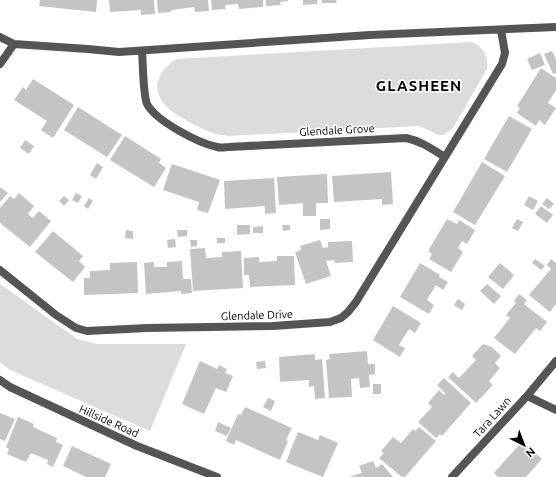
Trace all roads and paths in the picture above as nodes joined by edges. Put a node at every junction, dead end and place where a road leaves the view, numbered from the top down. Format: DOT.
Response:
graph roads {
  1 [pos="556,27"];
  2 [pos="501,30"];
  3 [pos="0,37"];
  4 [pos="14,44"];
  5 [pos="142,51"];
  6 [pos="0,64"];
  7 [pos="445,157"];
  8 [pos="0,270"];
  9 [pos="556,361"];
  10 [pos="0,380"];
  11 [pos="527,396"];
  12 [pos="556,410"];
  13 [pos="213,476"];
  14 [pos="452,477"];
  1 -- 2 [label="street"];
  2 -- 5 [label="street"];
  2 -- 7 [label="street"];
  3 -- 4 [label="street"];
  4 -- 5 [label="street"];
  4 -- 6 [label="street"];
  5 -- 7 [label="street, Glendale Grove"];
  7 -- 8 [label="street, Glendale Drive"];
  9 -- 11 [label="street"];
  10 -- 13 [label="street, Hillside Road"];
  11 -- 12 [label="street, Tara Lawn"];
  11 -- 14 [label="street, Tara Lawn"];
}
